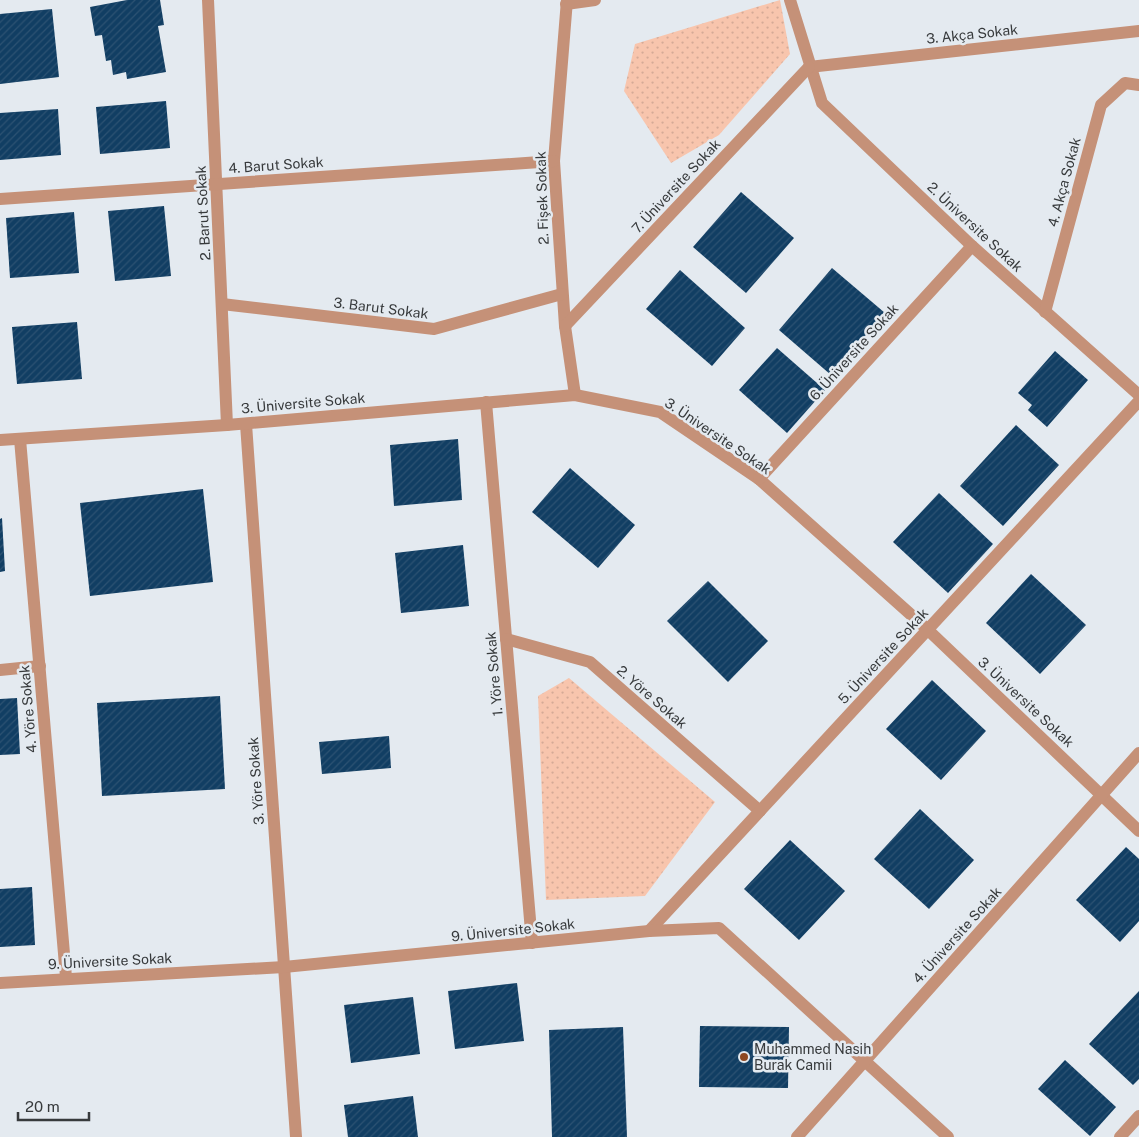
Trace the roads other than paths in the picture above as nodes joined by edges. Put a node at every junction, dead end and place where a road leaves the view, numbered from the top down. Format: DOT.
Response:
graph roads {
  1 [pos="208,0"];
  2 [pos="594,0"];
  3 [pos="790,0"];
  4 [pos="567,2"];
  5 [pos="1139,31"];
  6 [pos="809,66"];
  7 [pos="1139,85"];
  8 [pos="554,161"];
  9 [pos="217,184"];
  10 [pos="0,199"];
  11 [pos="972,246"];
  12 [pos="562,294"];
  13 [pos="222,304"];
  14 [pos="1045,312"];
  15 [pos="564,326"];
  16 [pos="575,394"];
  17 [pos="1139,395"];
  18 [pos="1139,400"];
  19 [pos="486,402"];
  20 [pos="246,424"];
  21 [pos="228,425"];
  22 [pos="20,439"];
  23 [pos="0,440"];
  24 [pos="758,479"];
  25 [pos="927,630"];
  26 [pos="506,639"];
  27 [pos="40,666"];
  28 [pos="0,670"];
  29 [pos="1139,754"];
  30 [pos="1102,794"];
  31 [pos="760,811"];
  32 [pos="1139,830"];
  33 [pos="649,931"];
  34 [pos="532,943"];
  35 [pos="284,966"];
  36 [pos="66,977"];
  37 [pos="0,983"];
  38 [pos="866,1060"];
  39 [pos="1139,1116"];
  40 [pos="296,1137"];
  41 [pos="797,1137"];
  42 [pos="948,1137"];
  43 [pos="1120,1137"];
  1 -- 9 [label="street, 2. Barut Sokak"];
  2 -- 4 [label="street"];
  3 -- 6 [label="street, 2. Üniversite Sokak"];
  4 -- 8 [label="street, 2. Fişek Sokak"];
  5 -- 6 [label="street, 3. Akça Sokak"];
  6 -- 11 [label="street, 2. Üniversite Sokak"];
  6 -- 15 [label="street, 7. Üniversite Sokak"];
  7 -- 14 [label="street, 4. Akça Sokak"];
  8 -- 9 [label="street, 4. Barut Sokak"];
  8 -- 12 [label="street, 2. Fişek Sokak"];
  9 -- 10 [label="street, 4. Barut Sokak"];
  9 -- 13 [label="street, 2. Barut Sokak"];
  11 -- 14 [label="street, 2. Üniversite Sokak"];
  11 -- 24 [label="street, 6. Üniversite Sokak"];
  12 -- 13 [label="street, 3. Barut Sokak"];
  12 -- 15 [label="street, 2. Fişek Sokak"];
  13 -- 21 [label="street, 2. Barut Sokak"];
  14 -- 17 [label="street, 2. Üniversite Sokak"];
  15 -- 16 [label="street, 2. Fişek Sokak"];
  16 -- 19 [label="street, 3. Üniversite Sokak"];
  16 -- 24 [label="street, 3. Üniversite Sokak"];
  18 -- 25 [label="street, 5. Üniversite Sokak"];
  19 -- 20 [label="street, 3. Üniversite Sokak"];
  19 -- 26 [label="street, 1. Yöre Sokak"];
  20 -- 21 [label="street, 3. Üniversite Sokak"];
  20 -- 35 [label="street, 3. Yöre Sokak"];
  21 -- 22 [label="street, 3. Üniversite Sokak"];
  22 -- 23 [label="street, 3. Üniversite Sokak"];
  22 -- 27 [label="street, 4. Yöre Sokak"];
  24 -- 25 [label="street, 3. Üniversite Sokak"];
  25 -- 30 [label="street, 3. Üniversite Sokak"];
  25 -- 31 [label="street, 5. Üniversite Sokak"];
  26 -- 31 [label="street, 2. Yöre Sokak"];
  26 -- 34 [label="street, 1. Yöre Sokak"];
  27 -- 28 [label="street"];
  27 -- 36 [label="street, 4. Yöre Sokak"];
  29 -- 30 [label="street, 4. Üniversite Sokak"];
  30 -- 32 [label="street, 3. Üniversite Sokak"];
  30 -- 38 [label="street, 4. Üniversite Sokak"];
  31 -- 33 [label="street, 5. Üniversite Sokak"];
  33 -- 34 [label="street, 9. Üniversite Sokak"];
  33 -- 38 [label="street, 9. Üniversite Sokak"];
  34 -- 35 [label="street, 9. Üniversite Sokak"];
  35 -- 36 [label="street, 9. Üniversite Sokak"];
  35 -- 40 [label="street, 3. Yöre Sokak"];
  36 -- 37 [label="street, 9. Üniversite Sokak"];
  38 -- 41 [label="street, 4. Üniversite Sokak"];
  38 -- 42 [label="street, 9. Üniversite Sokak"];
  39 -- 43 [label="street"];
}
